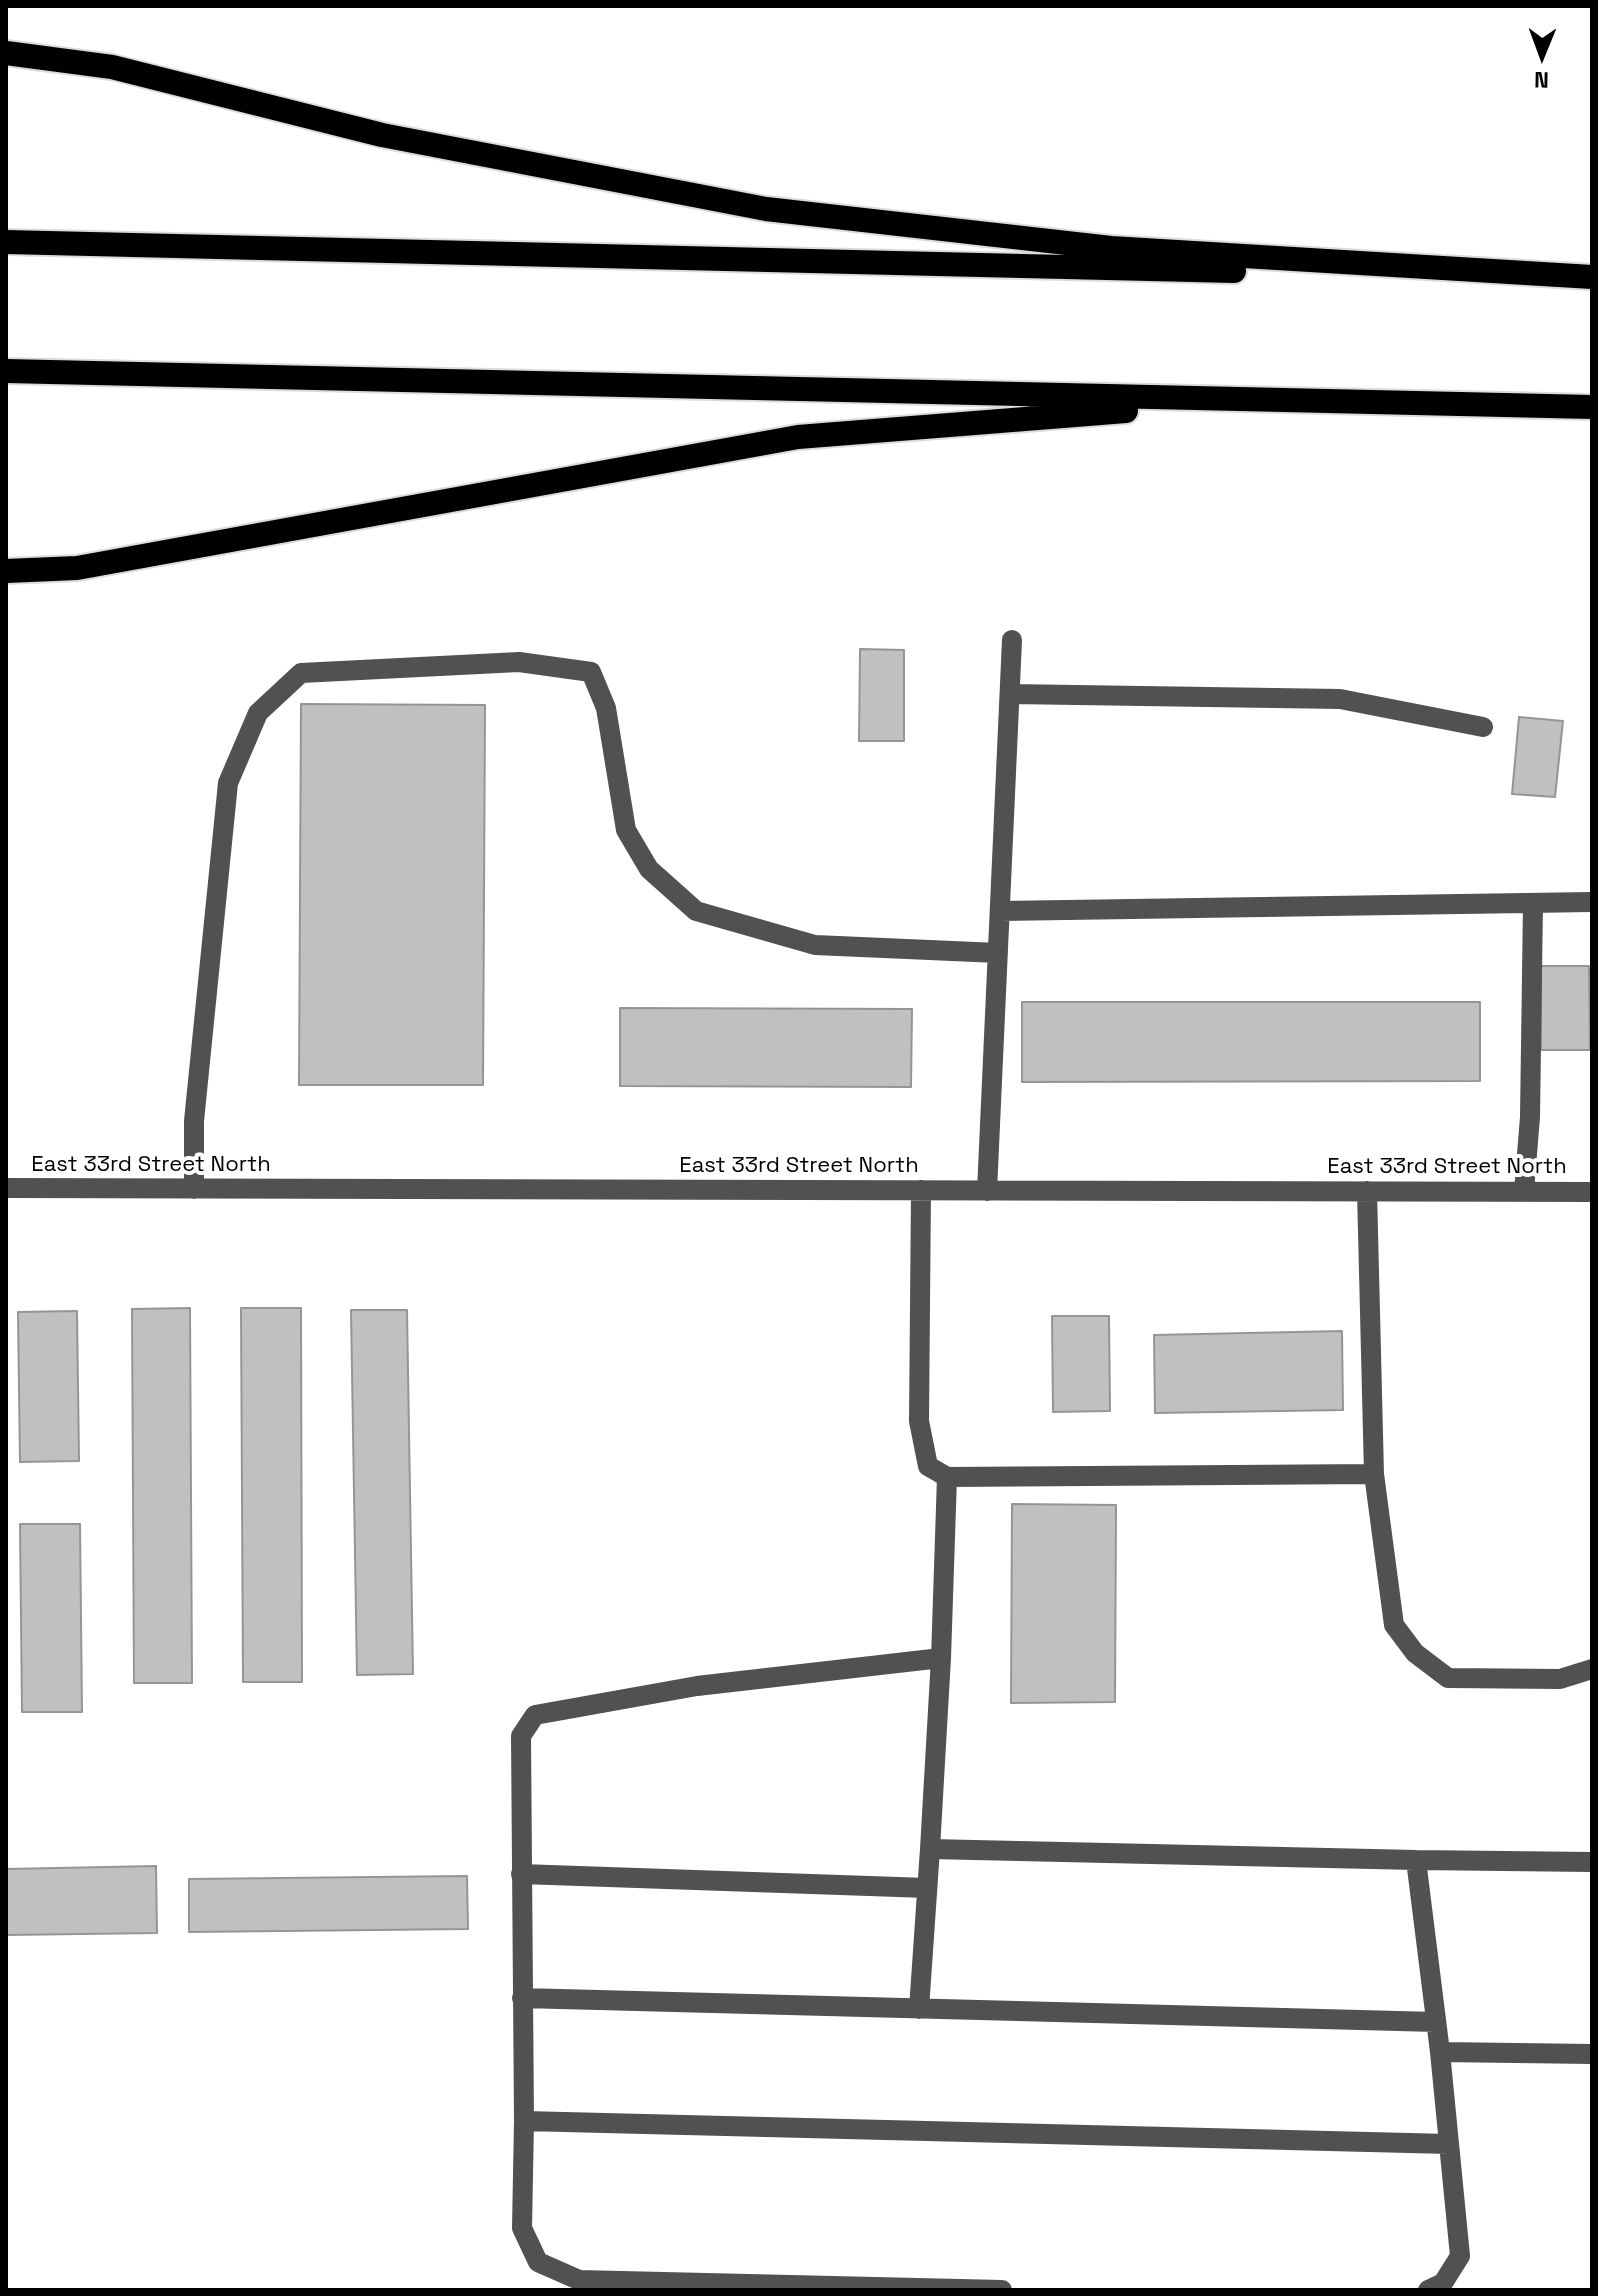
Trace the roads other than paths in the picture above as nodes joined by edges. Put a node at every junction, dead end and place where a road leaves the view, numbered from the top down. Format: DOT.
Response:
graph roads {
  1 [pos="6,53"];
  2 [pos="6,242"];
  3 [pos="1592,278"];
  4 [pos="6,371"];
  5 [pos="1260,401"];
  6 [pos="1592,407"];
  7 [pos="6,571"];
  8 [pos="1012,640"];
  9 [pos="1010,694"];
  10 [pos="1483,727"];
  11 [pos="1592,902"];
  12 [pos="1533,903"];
  13 [pos="1000,911"];
  14 [pos="998,953"];
  15 [pos="6,1188"];
  16 [pos="194,1189"];
  17 [pos="921,1190"];
  18 [pos="987,1191"];
  19 [pos="1367,1191"];
  20 [pos="1524,1191"];
  21 [pos="1592,1192"];
  22 [pos="1374,1474"];
  23 [pos="947,1477"];
  24 [pos="941,1658"];
  25 [pos="1592,1669"];
  26 [pos="930,1849"];
  27 [pos="1416,1860"];
  28 [pos="1592,1862"];
  29 [pos="521,1874"];
  30 [pos="927,1888"];
  31 [pos="522,1998"];
  32 [pos="919,2009"];
  33 [pos="1436,2022"];
  34 [pos="1440,2052"];
  35 [pos="1592,2054"];
  36 [pos="524,2121"];
  37 [pos="1449,2144"];
  38 [pos="1002,2290"];
  39 [pos="1428,2290"];
  1 -- 3 [label="highway"];
  2 -- 3 [label="highway"];
  4 -- 5 [label="highway"];
  5 -- 6 [label="highway"];
  5 -- 7 [label="highway"];
  8 -- 9 [label="street"];
  9 -- 10 [label="street"];
  9 -- 13 [label="street"];
  11 -- 12 [label="street"];
  12 -- 13 [label="street"];
  12 -- 20 [label="street"];
  13 -- 14 [label="street"];
  14 -- 16 [label="street"];
  14 -- 18 [label="street"];
  15 -- 16 [label="street, East 33rd Street North"];
  16 -- 17 [label="street, East 33rd Street North"];
  17 -- 18 [label="street, East 33rd Street North"];
  17 -- 23 [label="street"];
  18 -- 19 [label="street, East 33rd Street North"];
  19 -- 20 [label="street, East 33rd Street North"];
  19 -- 22 [label="street"];
  20 -- 21 [label="street, East 33rd Street North"];
  22 -- 23 [label="street"];
  22 -- 25 [label="street"];
  23 -- 24 [label="street"];
  24 -- 26 [label="street"];
  24 -- 29 [label="street"];
  26 -- 27 [label="street"];
  26 -- 30 [label="street"];
  27 -- 28 [label="street"];
  27 -- 33 [label="street"];
  29 -- 30 [label="street"];
  29 -- 31 [label="street"];
  30 -- 32 [label="street"];
  31 -- 32 [label="street"];
  31 -- 36 [label="street"];
  32 -- 33 [label="street"];
  33 -- 34 [label="street"];
  34 -- 35 [label="street"];
  34 -- 37 [label="street"];
  36 -- 37 [label="street"];
  36 -- 38 [label="street"];
  37 -- 39 [label="street"];
}
